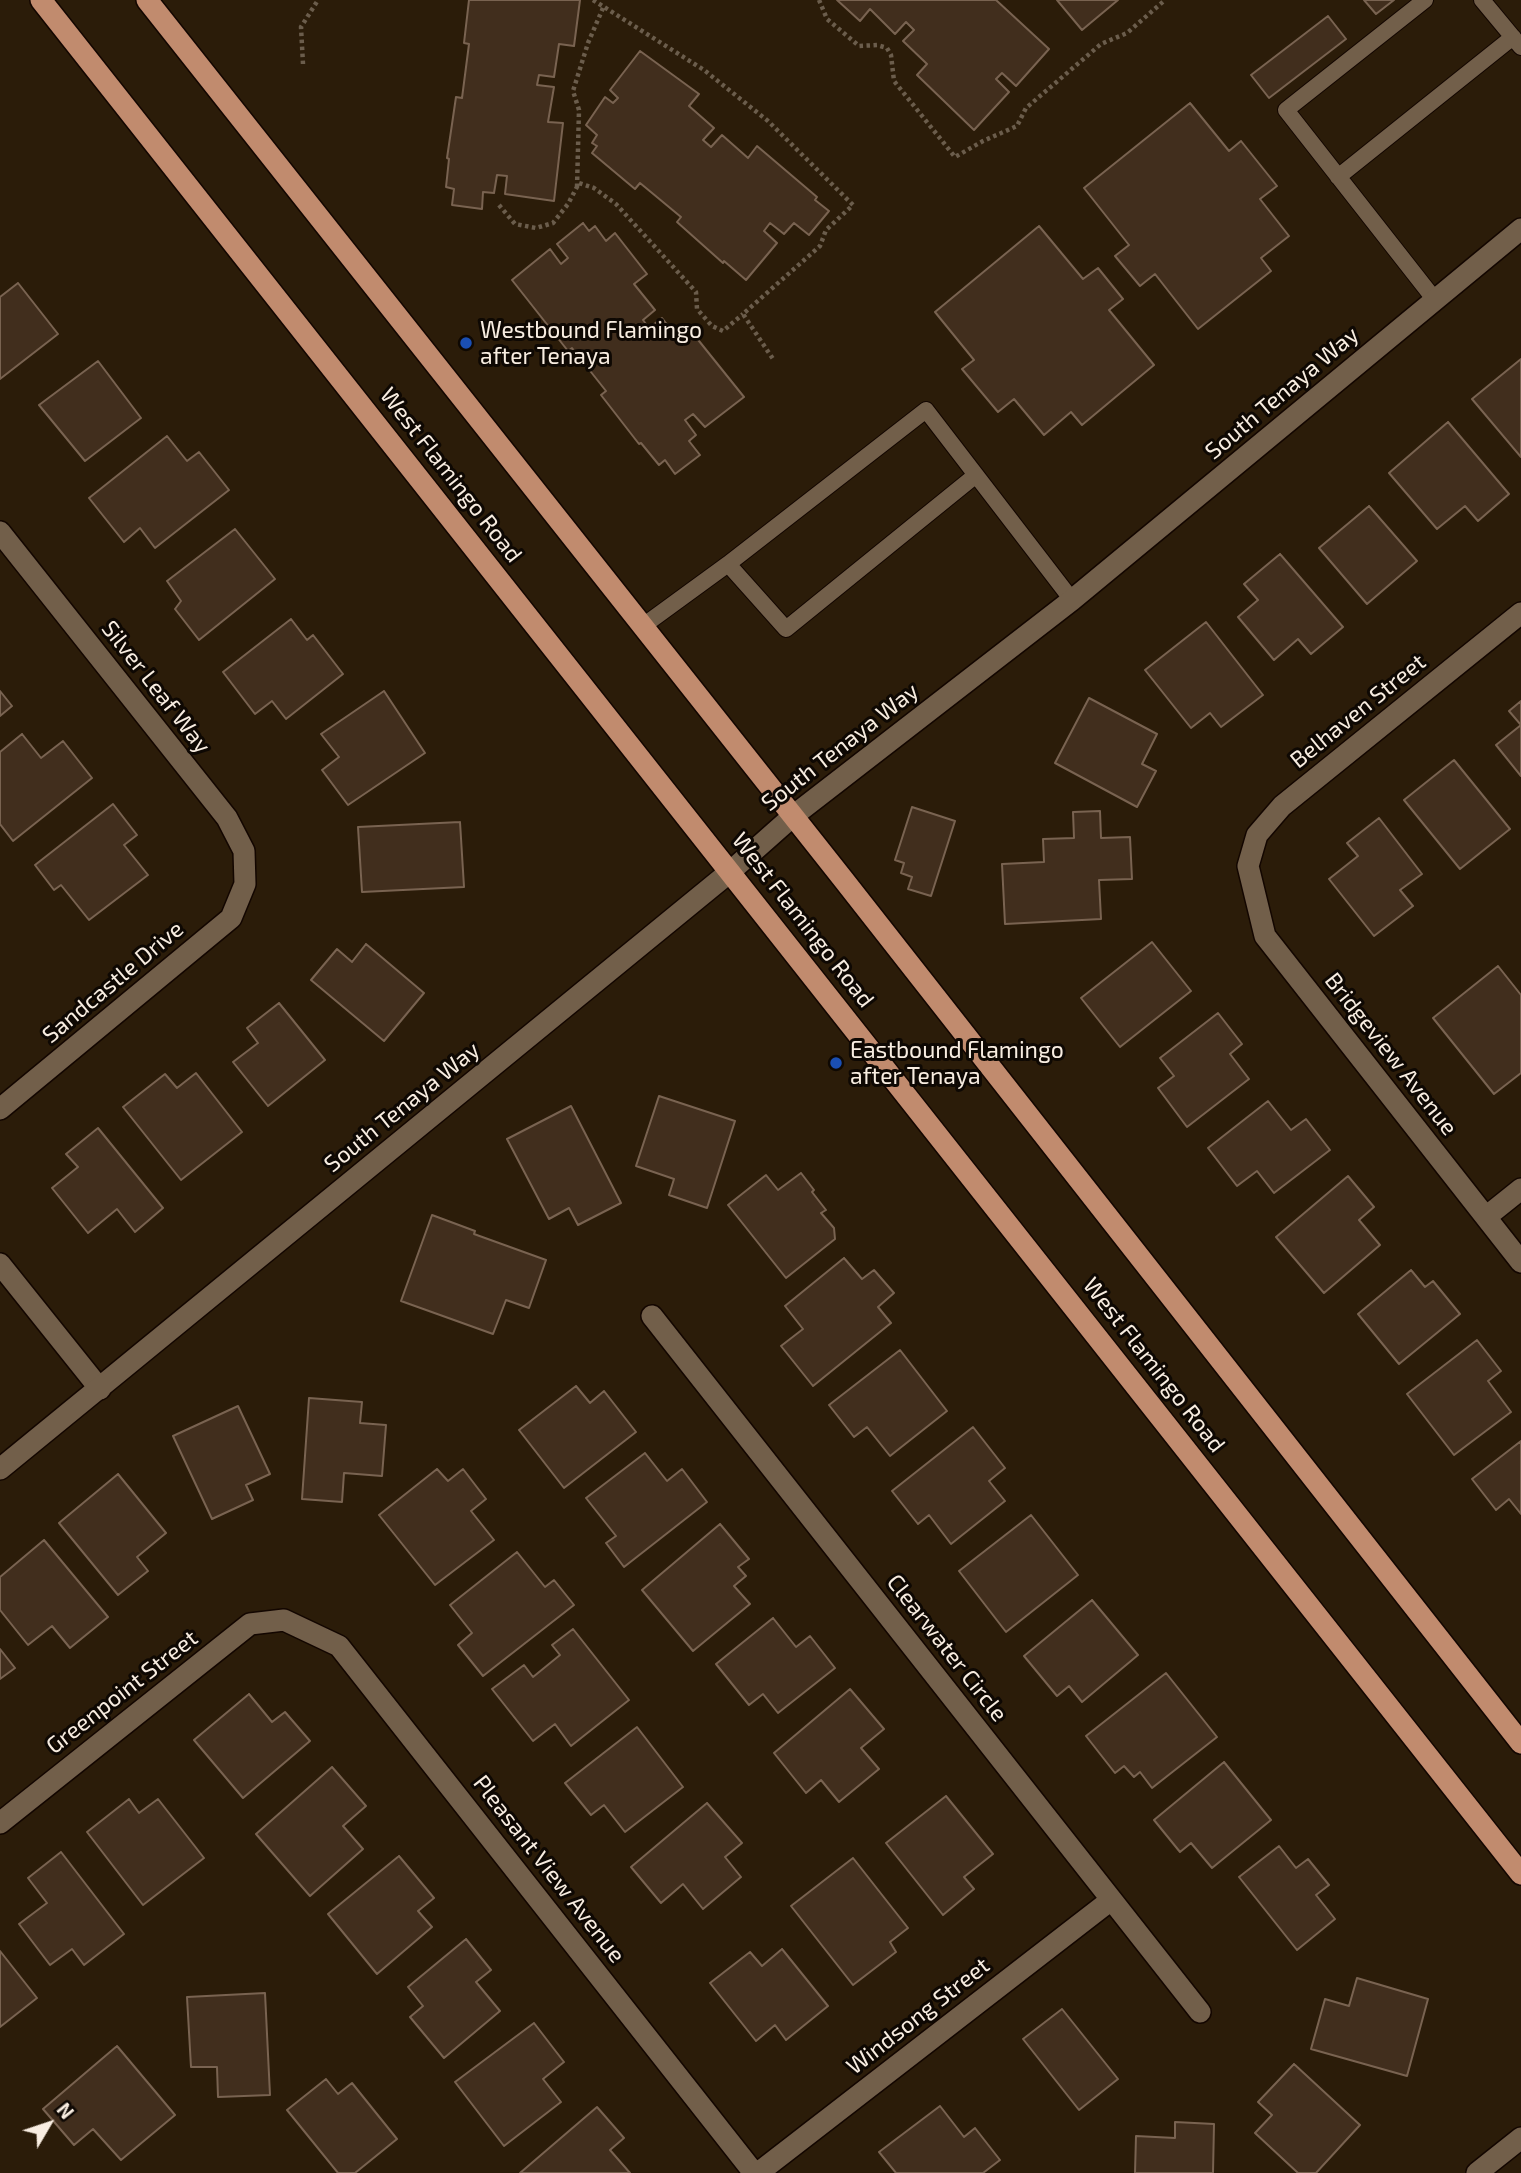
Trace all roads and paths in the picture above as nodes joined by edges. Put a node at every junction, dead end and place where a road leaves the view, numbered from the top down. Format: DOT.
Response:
graph roads {
  1 [pos="41,0"];
  2 [pos="147,0"];
  3 [pos="318,0"];
  4 [pos="593,0"];
  5 [pos="819,0"];
  6 [pos="1165,0"];
  7 [pos="1425,0"];
  8 [pos="1482,0"];
  9 [pos="603,8"];
  10 [pos="1517,42"];
  11 [pos="303,64"];
  12 [pos="1338,177"];
  13 [pos="577,188"];
  14 [pos="499,205"];
  15 [pos="1521,229"];
  16 [pos="1435,300"];
  17 [pos="743,314"];
  18 [pos="773,359"];
  19 [pos="976,475"];
  20 [pos="0,532"];
  21 [pos="728,564"];
  22 [pos="1072,600"];
  23 [pos="1521,613"];
  24 [pos="643,626"];
  25 [pos="793,816"];
  26 [pos="1248,866"];
  27 [pos="731,871"];
  28 [pos="245,884"];
  29 [pos="0,1109"];
  30 [pos="1521,1189"];
  31 [pos="1486,1217"];
  32 [pos="1521,1262"];
  33 [pos="0,1264"];
  34 [pos="652,1316"];
  35 [pos="100,1389"];
  36 [pos="0,1469"];
  37 [pos="284,1620"];
  38 [pos="1521,1743"];
  39 [pos="0,1823"];
  40 [pos="1521,1874"];
  41 [pos="1111,1899"];
  42 [pos="1200,2012"];
  43 [pos="1521,2138"];
  44 [pos="756,2173"];
  45 [pos="1477,2173"];
  1 -- 27 [label="main road, West Flamingo Road"];
  2 -- 24 [label="main road"];
  3 -- 11 [label="path"];
  4 -- 9 [label="path"];
  5 -- 6 [label="path"];
  7 -- 12 [label="lane"];
  8 -- 10 [label="lane"];
  9 -- 13 [label="path"];
  9 -- 17 [label="path"];
  10 -- 12 [label="lane"];
  12 -- 16 [label="lane"];
  13 -- 14 [label="path"];
  13 -- 17 [label="path"];
  15 -- 16 [label="street, South Tenaya Way"];
  16 -- 22 [label="street, South Tenaya Way"];
  17 -- 18 [label="path"];
  19 -- 21 [label="lane"];
  19 -- 21 [label="lane"];
  19 -- 22 [label="lane"];
  20 -- 28 [label="street, Silver Leaf Way"];
  21 -- 24 [label="lane"];
  22 -- 25 [label="street, South Tenaya Way"];
  23 -- 26 [label="street, Belhaven Street"];
  24 -- 25 [label="main road"];
  25 -- 27 [label="street, South Tenaya Way"];
  25 -- 38 [label="main road"];
  26 -- 31 [label="street, Bridgeview Avenue"];
  27 -- 35 [label="street, South Tenaya Way"];
  27 -- 40 [label="main road, West Flamingo Road"];
  28 -- 29 [label="street, Sandcastle Drive"];
  30 -- 31 [label="street"];
  31 -- 32 [label="street, Bridgeview Avenue"];
  33 -- 35 [label="street"];
  34 -- 41 [label="street, Clearwater Circle"];
  35 -- 36 [label="street, South Tenaya Way"];
  37 -- 39 [label="street, Greenpoint Street"];
  37 -- 44 [label="street, Pleasant View Avenue"];
  41 -- 42 [label="street, Clearwater Circle"];
  41 -- 44 [label="street, Windsong Street"];
  43 -- 45 [label="street"];
}
